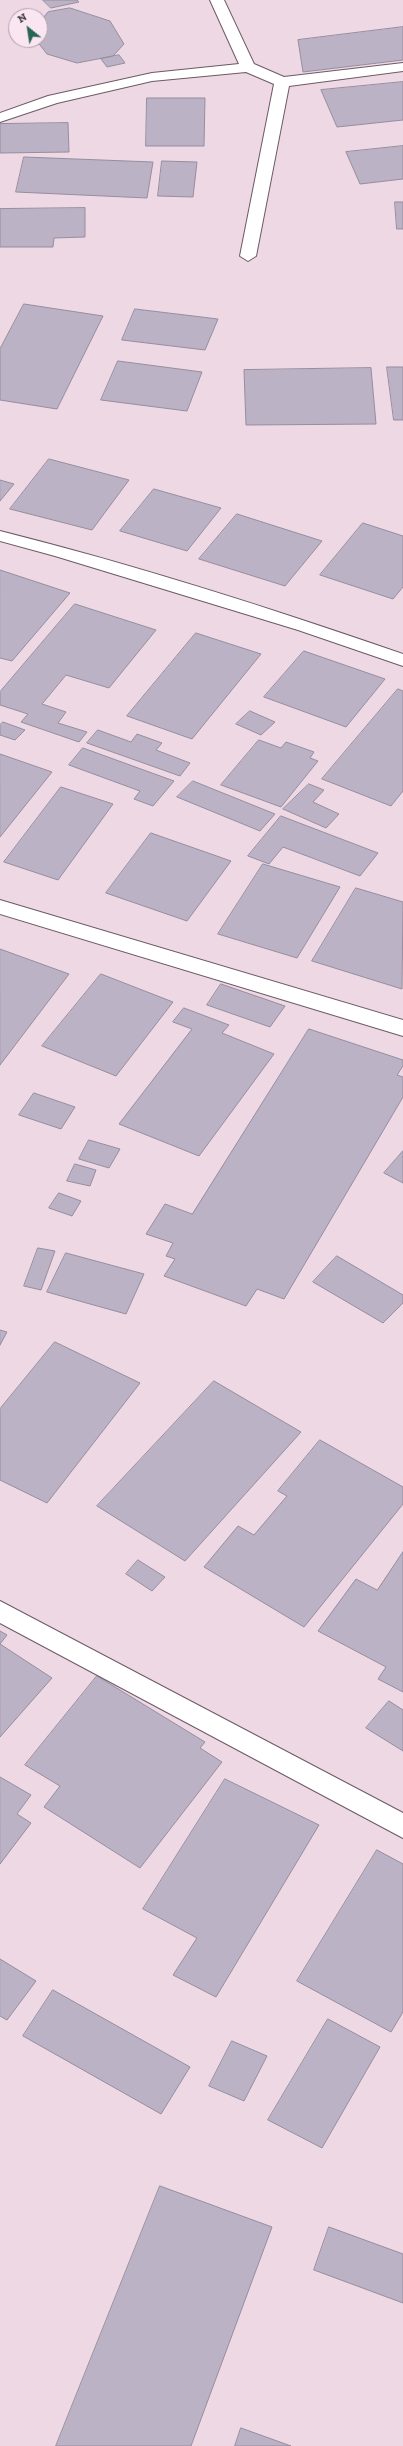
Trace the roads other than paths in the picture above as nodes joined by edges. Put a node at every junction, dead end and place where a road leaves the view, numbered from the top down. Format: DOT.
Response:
graph roads {
  1 [pos="217,0"];
  2 [pos="403,66"];
  3 [pos="248,67"];
  4 [pos="282,82"];
  5 [pos="0,118"];
  6 [pos="248,256"];
  7 [pos="0,536"];
  8 [pos="403,660"];
  9 [pos="0,907"];
  10 [pos="403,1028"];
  11 [pos="0,1611"];
  12 [pos="403,1826"];
  1 -- 3 [label="street"];
  2 -- 4 [label="street"];
  3 -- 4 [label="street"];
  3 -- 5 [label="street"];
  4 -- 6 [label="street"];
  7 -- 8 [label="street"];
  9 -- 10 [label="street"];
  11 -- 12 [label="street"];
}
